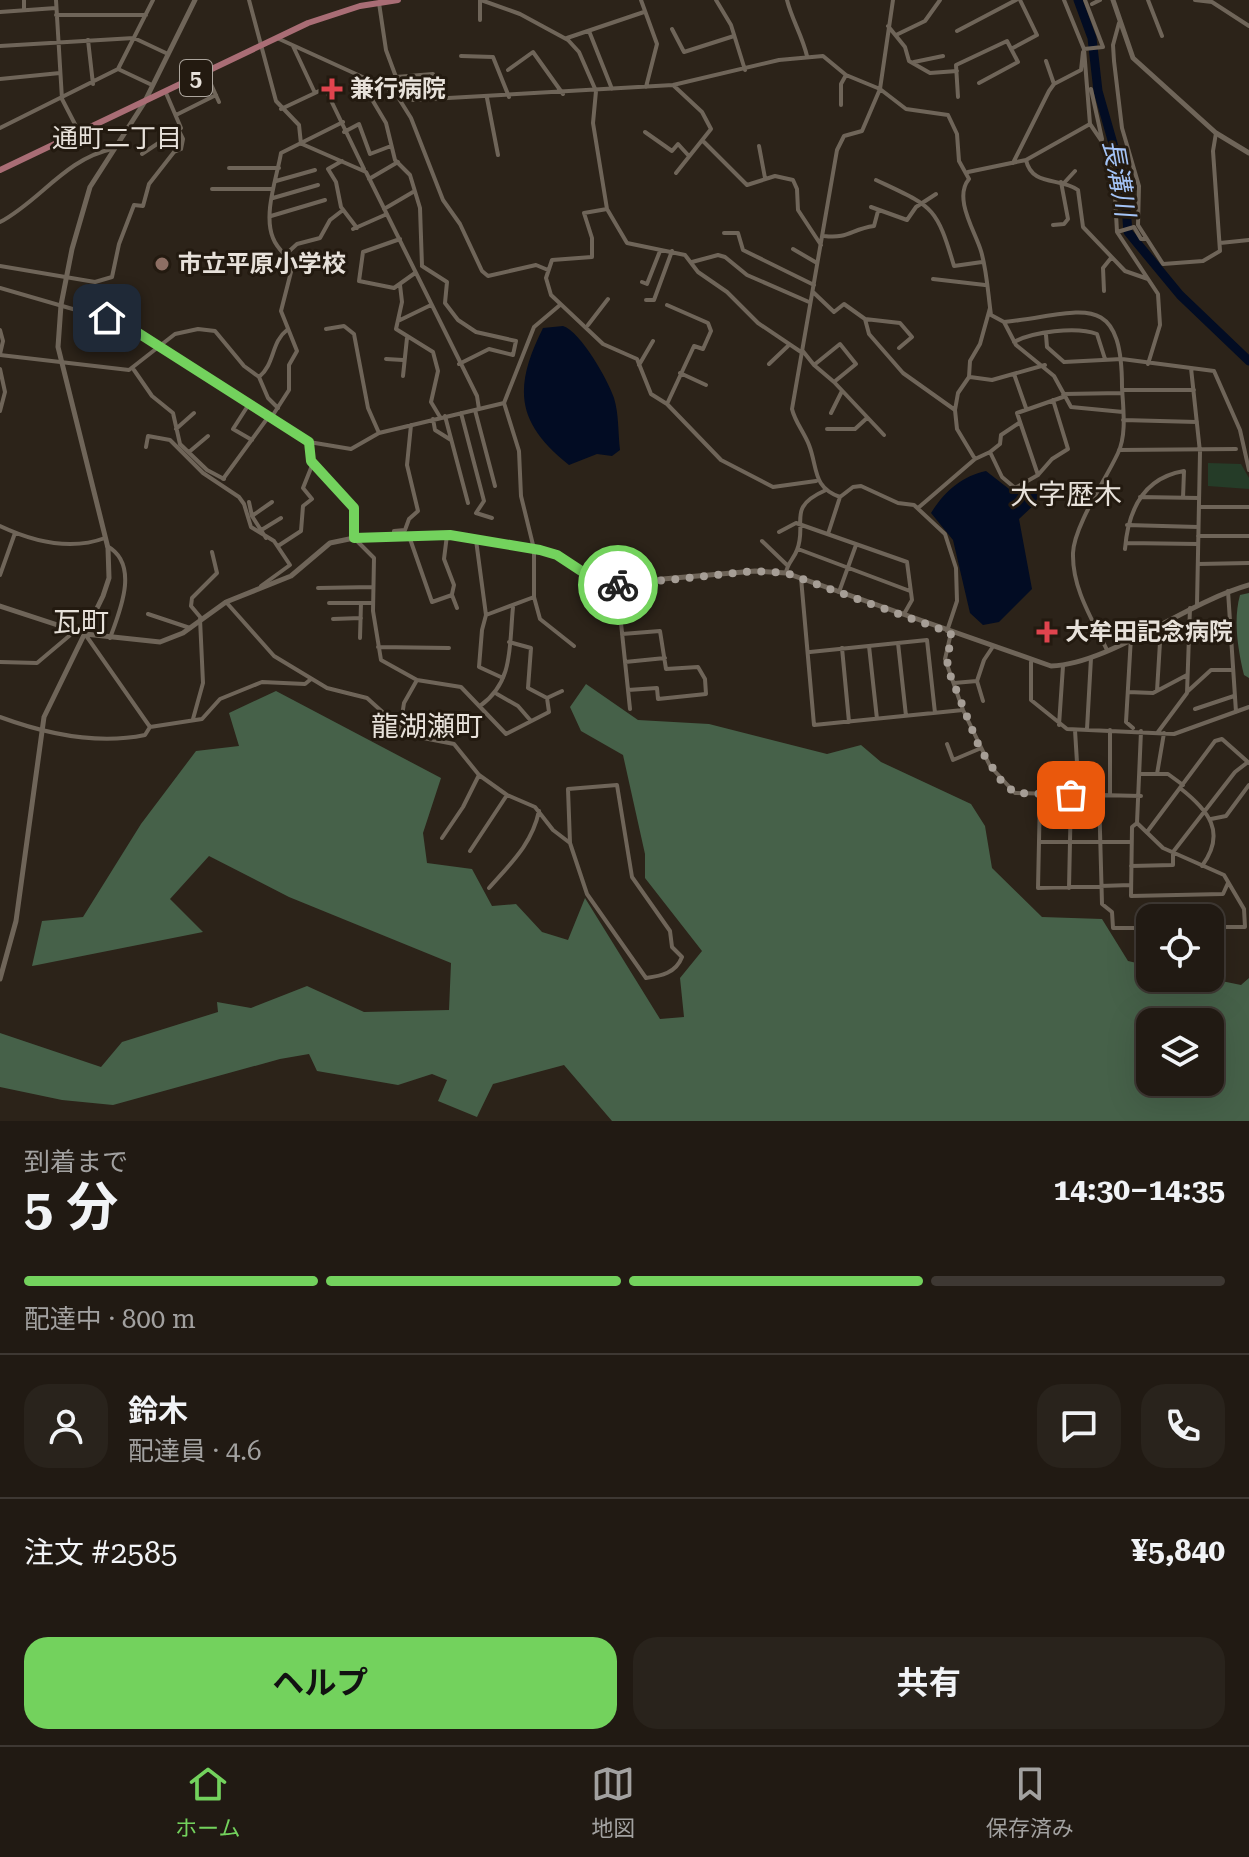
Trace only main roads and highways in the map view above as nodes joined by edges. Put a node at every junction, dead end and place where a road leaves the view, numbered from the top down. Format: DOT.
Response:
graph roads {
  1 [pos="398,0"];
  2 [pos="0,170"];
  1 -- 2 [label="main road, 5"];
}
